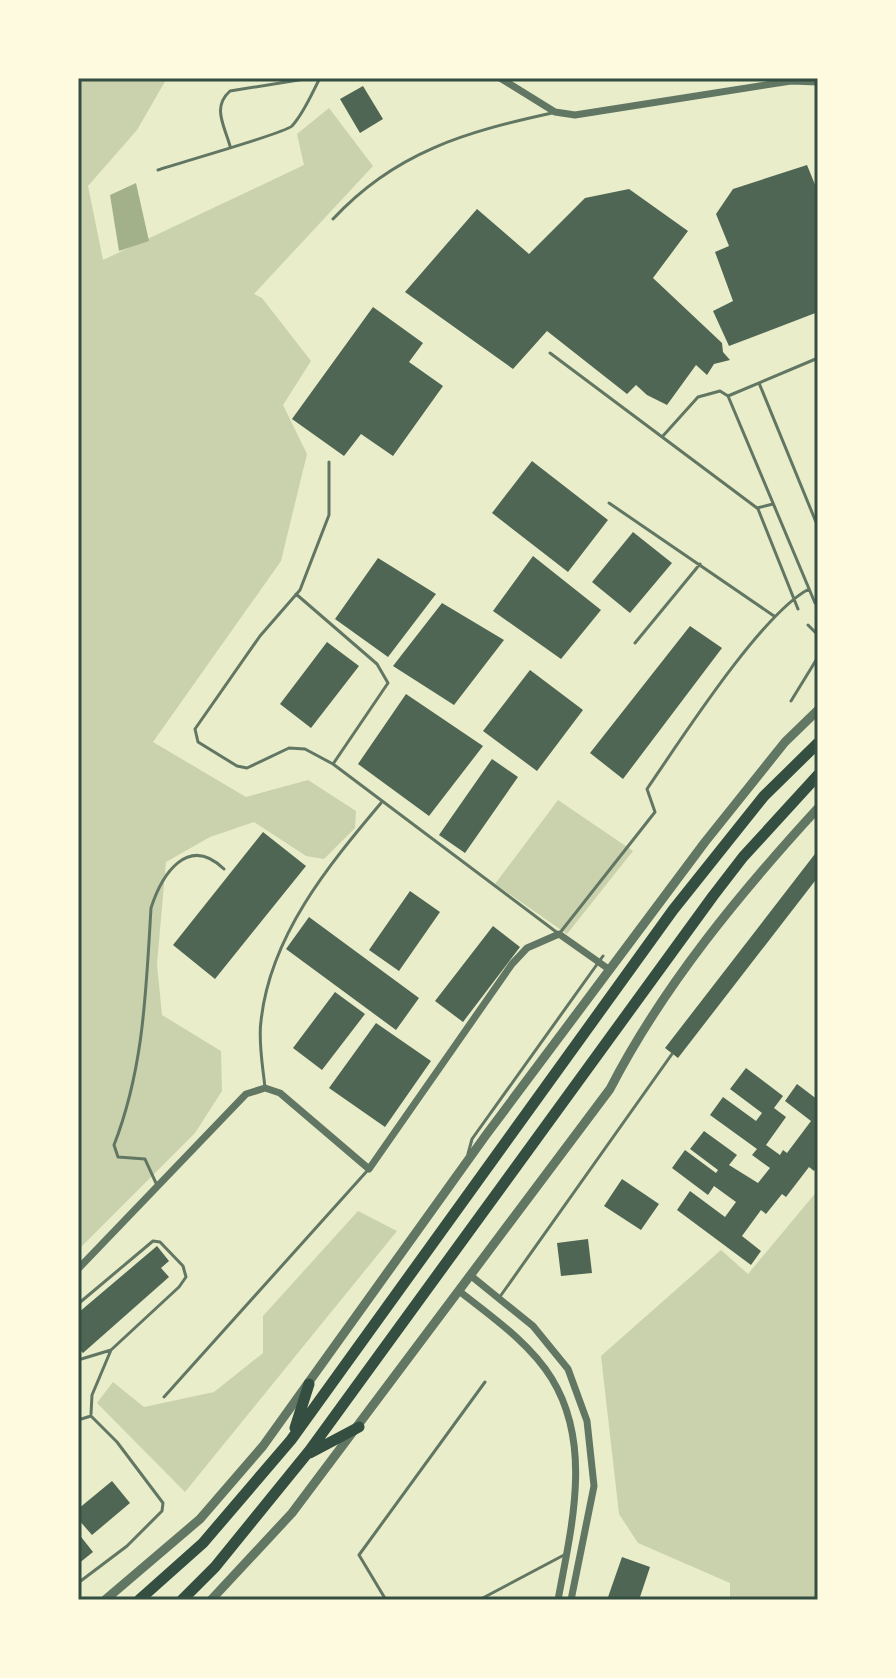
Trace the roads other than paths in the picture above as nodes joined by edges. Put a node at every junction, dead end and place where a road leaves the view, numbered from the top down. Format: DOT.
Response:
graph roads {
  1 [pos="311,78"];
  2 [pos="320,78"];
  3 [pos="500,78"];
  4 [pos="818,81"];
  5 [pos="555,112"];
  6 [pos="230,146"];
  7 [pos="158,170"];
  8 [pos="333,219"];
  9 [pos="550,353"];
  10 [pos="818,358"];
  11 [pos="759,383"];
  12 [pos="728,396"];
  13 [pos="662,437"];
  14 [pos="329,462"];
  15 [pos="609,503"];
  16 [pos="773,504"];
  17 [pos="757,508"];
  18 [pos="818,527"];
  19 [pos="700,564"];
  20 [pos="809,589"];
  21 [pos="296,594"];
  22 [pos="793,597"];
  23 [pos="815,603"];
  24 [pos="798,609"];
  25 [pos="774,616"];
  26 [pos="808,625"];
  27 [pos="818,635"];
  28 [pos="635,643"];
  29 [pos="818,657"];
  30 [pos="791,701"];
  31 [pos="818,710"];
  32 [pos="818,743"];
  33 [pos="333,764"];
  34 [pos="818,775"];
  35 [pos="381,803"];
  36 [pos="818,808"];
  37 [pos="224,869"];
  38 [pos="559,934"];
  39 [pos="600,959"];
  40 [pos="610,970"];
  41 [pos="672,1054"];
  42 [pos="265,1088"];
  43 [pos="465,1166"];
  44 [pos="369,1169"];
  45 [pos="158,1187"];
  46 [pos="78,1269"];
  47 [pos="470,1275"];
  48 [pos="459,1291"];
  49 [pos="499,1298"];
  50 [pos="78,1304"];
  51 [pos="111,1350"];
  52 [pos="78,1360"];
  53 [pos="485,1382"];
  54 [pos="309,1384"];
  55 [pos="164,1397"];
  56 [pos="91,1416"];
  57 [pos="78,1420"];
  58 [pos="359,1427"];
  59 [pos="291,1440"];
  60 [pos="307,1454"];
  61 [pos="581,1546"];
  62 [pos="567,1554"];
  63 [pos="78,1583"];
  64 [pos="105,1600"];
  65 [pos="139,1600"];
  66 [pos="182,1600"];
  67 [pos="211,1600"];
  68 [pos="386,1600"];
  69 [pos="479,1600"];
  70 [pos="558,1600"];
  71 [pos="571,1600"];
  1 -- 6 [label="lane"];
  2 -- 6 [label="lane"];
  3 -- 5 [label="street"];
  4 -- 5 [label="street"];
  5 -- 8 [label="lane"];
  6 -- 7 [label="lane"];
  9 -- 13 [label="lane"];
  10 -- 11 [label="lane"];
  11 -- 12 [label="lane"];
  11 -- 18 [label="lane"];
  12 -- 13 [label="lane"];
  12 -- 16 [label="lane"];
  13 -- 17 [label="lane"];
  14 -- 21 [label="lane"];
  15 -- 19 [label="lane"];
  16 -- 17 [label="lane"];
  16 -- 20 [label="lane"];
  17 -- 22 [label="lane"];
  19 -- 25 [label="lane"];
  19 -- 28 [label="lane"];
  20 -- 22 [label="lane"];
  20 -- 23 [label="lane"];
  21 -- 33 [label="lane"];
  21 -- 33 [label="lane"];
  22 -- 24 [label="lane"];
  22 -- 25 [label="lane"];
  25 -- 38 [label="lane"];
  26 -- 27 [label="lane"];
  29 -- 30 [label="lane"];
  31 -- 40 [label="street"];
  32 -- 59 [label="highway"];
  33 -- 35 [label="lane"];
  34 -- 60 [label="highway"];
  35 -- 38 [label="lane"];
  35 -- 42 [label="lane"];
  36 -- 47 [label="street"];
  37 -- 45 [label="lane"];
  38 -- 39 [label="street"];
  38 -- 44 [label="street"];
  39 -- 40 [label="street"];
  39 -- 43 [label="lane"];
  40 -- 43 [label="street"];
  41 -- 49 [label="lane"];
  42 -- 44 [label="street"];
  42 -- 45 [label="street"];
  43 -- 54 [label="street"];
  44 -- 55 [label="lane"];
  45 -- 46 [label="street"];
  47 -- 48 [label="street"];
  47 -- 49 [label="street"];
  48 -- 58 [label="street"];
  48 -- 62 [label="street"];
  49 -- 61 [label="street"];
  50 -- 51 [label="lane"];
  51 -- 52 [label="lane"];
  51 -- 56 [label="lane"];
  53 -- 68 [label="lane"];
  54 -- 59 [label="highway"];
  54 -- 64 [label="street"];
  56 -- 57 [label="lane"];
  56 -- 63 [label="lane"];
  58 -- 60 [label="highway"];
  58 -- 67 [label="street"];
  59 -- 65 [label="highway"];
  60 -- 66 [label="highway"];
  61 -- 62 [label="lane"];
  61 -- 71 [label="street"];
  62 -- 69 [label="lane"];
  62 -- 70 [label="street"];
}
